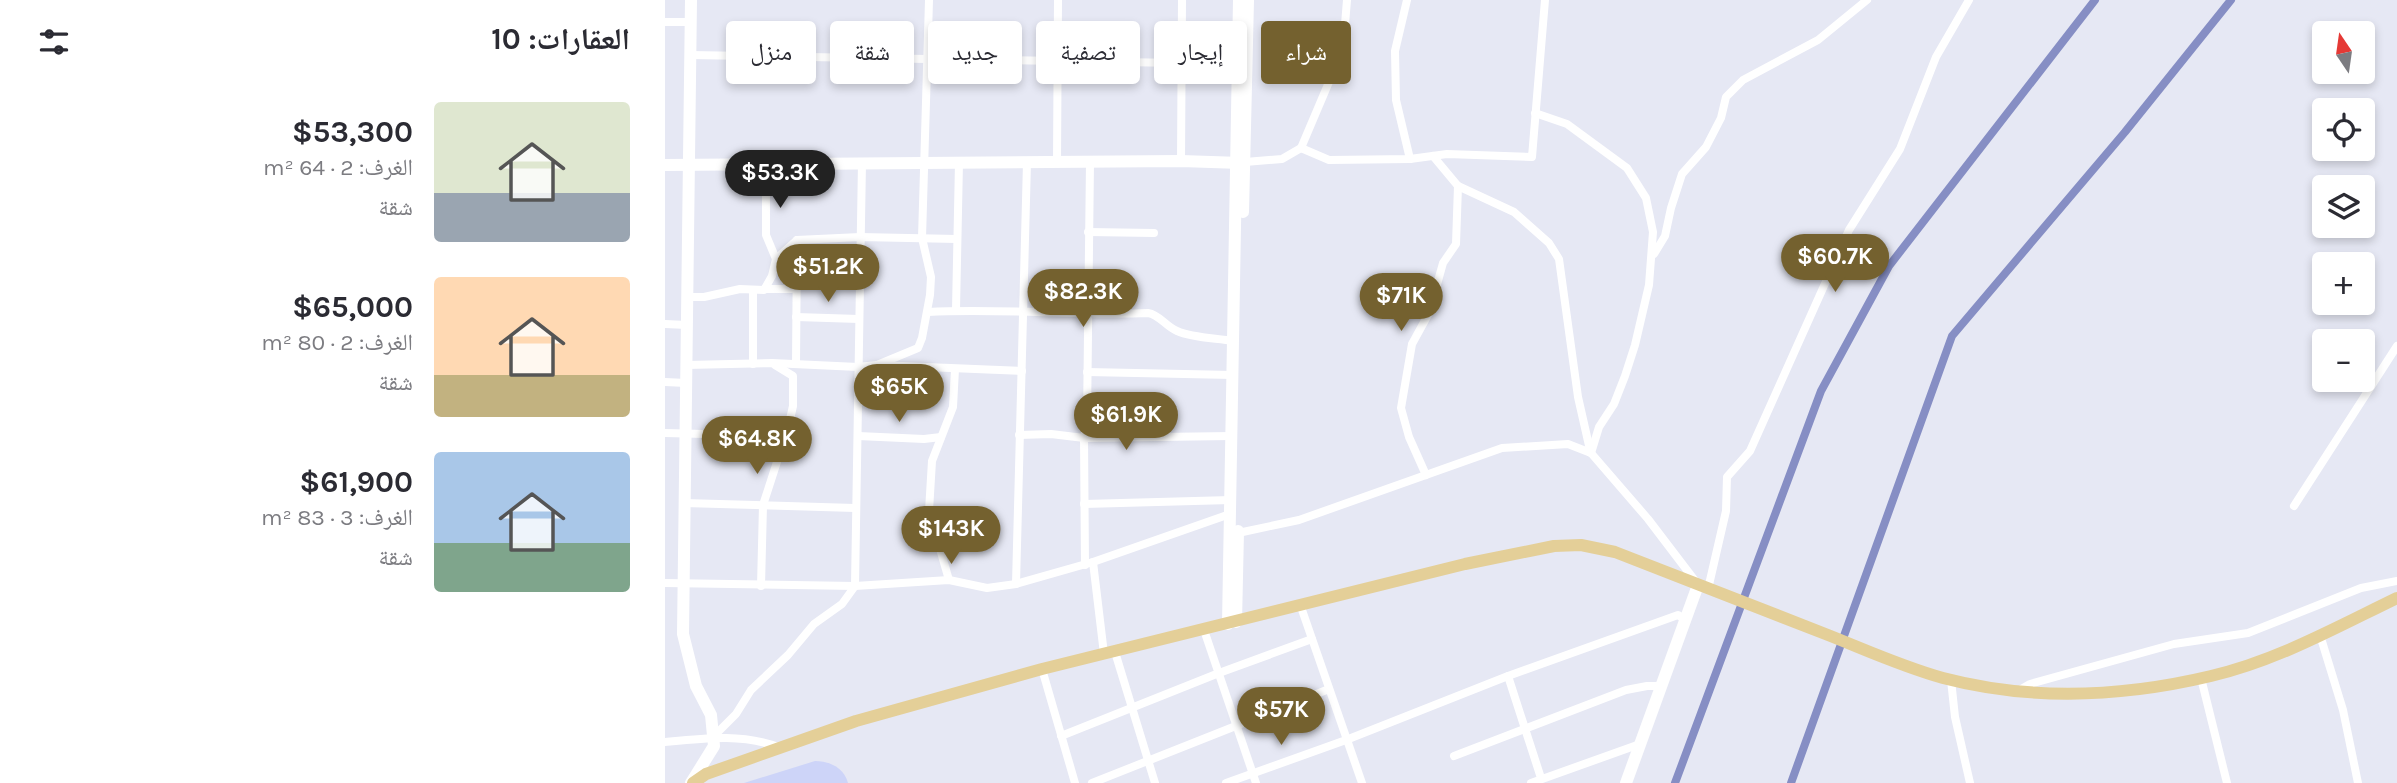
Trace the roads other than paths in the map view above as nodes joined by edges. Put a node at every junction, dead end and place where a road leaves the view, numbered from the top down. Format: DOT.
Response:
graph roads {
  1 [pos="691,0"];
  2 [pos="929,0"];
  3 [pos="1058,0"];
  4 [pos="1182,0"];
  5 [pos="1239,0"];
  6 [pos="1248,0"];
  7 [pos="1347,0"];
  8 [pos="1407,0"];
  9 [pos="1545,0"];
  10 [pos="1867,0"];
  11 [pos="1969,0"];
  12 [pos="1058,21"];
  13 [pos="1182,21"];
  14 [pos="1239,21"];
  15 [pos="665,22"];
  16 [pos="690,22"];
  17 [pos="690,55"];
  18 [pos="926,59"];
  19 [pos="1036,61"];
  20 [pos="1058,84"];
  21 [pos="1182,84"];
  22 [pos="1238,84"];
  23 [pos="1535,113"];
  24 [pos="1301,148"];
  25 [pos="1433,156"];
  26 [pos="1410,159"];
  27 [pos="1181,161"];
  28 [pos="862,162"];
  29 [pos="923,162"];
  30 [pos="959,162"];
  31 [pos="1027,162"];
  32 [pos="1057,162"];
  33 [pos="1090,162"];
  34 [pos="1240,163"];
  35 [pos="765,164"];
  36 [pos="665,165"];
  37 [pos="689,165"];
  38 [pos="1458,187"];
  39 [pos="1088,232"];
  40 [pos="1154,233"];
  41 [pos="860,237"];
  42 [pos="922,238"];
  43 [pos="957,239"];
  44 [pos="797,240"];
  45 [pos="1652,257"];
  46 [pos="776,259"];
  47 [pos="765,289"];
  48 [pos="796,289"];
  49 [pos="753,290"];
  50 [pos="687,296"];
  51 [pos="956,310"];
  52 [pos="927,312"];
  53 [pos="1023,313"];
  54 [pos="1088,314"];
  55 [pos="796,317"];
  56 [pos="859,319"];
  57 [pos="665,324"];
  58 [pos="687,325"];
  59 [pos="1233,341"];
  60 [pos="2397,346"];
  61 [pos="772,363"];
  62 [pos="753,364"];
  63 [pos="796,364"];
  64 [pos="686,365"];
  65 [pos="877,365"];
  66 [pos="858,367"];
  67 [pos="955,369"];
  68 [pos="1022,371"];
  69 [pos="1087,372"];
  70 [pos="1233,375"];
  71 [pos="665,382"];
  72 [pos="686,383"];
  73 [pos="665,433"];
  74 [pos="685,434"];
  75 [pos="1019,435"];
  76 [pos="785,436"];
  77 [pos="858,436"];
  78 [pos="1232,436"];
  79 [pos="941,437"];
  80 [pos="1084,438"];
  81 [pos="1591,453"];
  82 [pos="1426,475"];
  83 [pos="1231,500"];
  84 [pos="684,503"];
  85 [pos="1084,504"];
  86 [pos="763,505"];
  87 [pos="2294,506"];
  88 [pos="855,508"];
  89 [pos="1230,514"];
  90 [pos="1238,533"];
  91 [pos="1089,564"];
  92 [pos="949,580"];
  93 [pos="2397,580"];
  94 [pos="665,583"];
  95 [pos="683,583"];
  96 [pos="1016,584"];
  97 [pos="761,586"];
  98 [pos="855,586"];
  99 [pos="1703,587"];
  100 [pos="2397,598"];
  101 [pos="1301,607"];
  102 [pos="1686,620"];
  103 [pos="1232,623"];
  104 [pos="1204,630"];
  105 [pos="2320,635"];
  106 [pos="1313,639"];
  107 [pos="1109,653"];
  108 [pos="1042,669"];
  109 [pos="1219,673"];
  110 [pos="1508,676"];
  111 [pos="2201,678"];
  112 [pos="1951,680"];
  113 [pos="1662,686"];
  114 [pos="1329,689"];
  115 [pos="2018,691"];
  116 [pos="1131,707"];
  117 [pos="1236,726"];
  118 [pos="1524,728"];
  119 [pos="1061,736"];
  120 [pos="713,737"];
  121 [pos="1346,740"];
  122 [pos="665,741"];
  123 [pos="1640,744"];
  124 [pos="781,748"];
  125 [pos="1454,756"];
  126 [pos="1148,761"];
  127 [pos="1252,773"];
  128 [pos="1541,778"];
  129 [pos="692,783"];
  130 [pos="1075,783"];
  131 [pos="1092,783"];
  132 [pos="1155,783"];
  133 [pos="1226,783"];
  134 [pos="1256,783"];
  135 [pos="1362,783"];
  136 [pos="1531,783"];
  137 [pos="1626,783"];
  138 [pos="1970,783"];
  139 [pos="2227,783"];
  140 [pos="2358,783"];
  1 -- 16 [label="street"];
  2 -- 18 [label="street"];
  3 -- 12 [label="street"];
  4 -- 13 [label="street"];
  5 -- 14 [label="street"];
  6 -- 34 [label="street"];
  7 -- 24 [label="street"];
  8 -- 26 [label="street"];
  9 -- 23 [label="street"];
  10 -- 45 [label="street"];
  11 -- 99 [label="street"];
  15 -- 16 [label="street"];
  16 -- 17 [label="street"];
  17 -- 18 [label="street"];
  17 -- 37 [label="street"];
  18 -- 19 [label="street"];
  18 -- 29 [label="street"];
  20 -- 32 [label="street"];
  21 -- 27 [label="street"];
  22 -- 34 [label="street"];
  23 -- 25 [label="street"];
  23 -- 45 [label="street"];
  24 -- 26 [label="street"];
  24 -- 34 [label="street"];
  25 -- 26 [label="street"];
  25 -- 38 [label="street"];
  27 -- 33 [label="street"];
  27 -- 34 [label="street"];
  28 -- 29 [label="street"];
  28 -- 35 [label="street"];
  28 -- 41 [label="street"];
  29 -- 30 [label="street"];
  29 -- 42 [label="street"];
  30 -- 31 [label="street"];
  30 -- 43 [label="street"];
  31 -- 32 [label="street"];
  31 -- 53 [label="street"];
  32 -- 33 [label="street"];
  33 -- 39 [label="street"];
  34 -- 59 [label="street"];
  34 -- 90 [label="street"];
  35 -- 37 [label="street"];
  35 -- 46 [label="street"];
  36 -- 37 [label="street"];
  37 -- 50 [label="street"];
  38 -- 81 [label="street"];
  38 -- 82 [label="street"];
  39 -- 40 [label="street"];
  39 -- 54 [label="street"];
  41 -- 42 [label="street"];
  41 -- 44 [label="street"];
  41 -- 56 [label="street"];
  42 -- 43 [label="street"];
  42 -- 52 [label="street"];
  43 -- 51 [label="street"];
  44 -- 46 [label="street"];
  44 -- 48 [label="street"];
  45 -- 81 [label="street"];
  46 -- 47 [label="street"];
  47 -- 48 [label="street"];
  47 -- 49 [label="street"];
  48 -- 55 [label="street"];
  49 -- 50 [label="street"];
  49 -- 62 [label="street"];
  50 -- 58 [label="street"];
  51 -- 52 [label="street"];
  51 -- 53 [label="street"];
  52 -- 65 [label="street"];
  53 -- 54 [label="street"];
  53 -- 68 [label="street"];
  54 -- 59 [label="street"];
  54 -- 69 [label="street"];
  55 -- 56 [label="street"];
  55 -- 63 [label="street"];
  56 -- 66 [label="street"];
  57 -- 58 [label="street"];
  58 -- 64 [label="street"];
  59 -- 70 [label="street"];
  60 -- 87 [label="street"];
  61 -- 62 [label="street"];
  61 -- 63 [label="street"];
  61 -- 76 [label="street"];
  62 -- 64 [label="street"];
  63 -- 66 [label="street"];
  64 -- 72 [label="street"];
  65 -- 66 [label="street"];
  65 -- 67 [label="street"];
  66 -- 77 [label="street"];
  67 -- 68 [label="street"];
  67 -- 79 [label="street"];
  68 -- 75 [label="street"];
  69 -- 70 [label="street"];
  69 -- 80 [label="street"];
  70 -- 78 [label="street"];
  71 -- 72 [label="street"];
  72 -- 74 [label="street"];
  73 -- 74 [label="street"];
  74 -- 76 [label="street"];
  74 -- 84 [label="street"];
  75 -- 80 [label="street"];
  75 -- 96 [label="street"];
  76 -- 86 [label="street"];
  77 -- 79 [label="street"];
  77 -- 88 [label="street"];
  78 -- 80 [label="street"];
  78 -- 83 [label="street"];
  79 -- 92 [label="street"];
  80 -- 85 [label="street"];
  81 -- 82 [label="street"];
  81 -- 99 [label="street"];
  82 -- 90 [label="street"];
  83 -- 85 [label="street"];
  83 -- 89 [label="street"];
  84 -- 86 [label="street"];
  84 -- 95 [label="street"];
  85 -- 91 [label="street"];
  86 -- 88 [label="street"];
  86 -- 97 [label="street"];
  88 -- 98 [label="street"];
  89 -- 91 [label="street"];
  89 -- 103 [label="street"];
  90 -- 103 [label="street"];
  91 -- 96 [label="street"];
  91 -- 107 [label="street"];
  92 -- 96 [label="street"];
  92 -- 98 [label="street"];
  93 -- 115 [label="street"];
  94 -- 95 [label="street"];
  95 -- 97 [label="street"];
  95 -- 120 [label="street"];
  97 -- 98 [label="street"];
  98 -- 120 [label="street"];
  99 -- 101 [label="main road"];
  99 -- 102 [label="street"];
  99 -- 112 [label="main road"];
  100 -- 105 [label="main road"];
  101 -- 103 [label="main road"];
  101 -- 106 [label="street"];
  102 -- 110 [label="street"];
  102 -- 113 [label="street"];
  103 -- 104 [label="main road"];
  104 -- 107 [label="main road"];
  104 -- 109 [label="street"];
  105 -- 111 [label="main road"];
  105 -- 140 [label="street"];
  106 -- 109 [label="street"];
  106 -- 114 [label="street"];
  107 -- 108 [label="main road"];
  107 -- 116 [label="street"];
  108 -- 119 [label="street"];
  108 -- 124 [label="main road"];
  109 -- 116 [label="street"];
  109 -- 117 [label="street"];
  110 -- 118 [label="street"];
  110 -- 121 [label="street"];
  111 -- 115 [label="main road"];
  111 -- 139 [label="street"];
  112 -- 115 [label="main road"];
  112 -- 138 [label="street"];
  113 -- 118 [label="street"];
  113 -- 123 [label="street"];
  114 -- 117 [label="street"];
  114 -- 121 [label="street"];
  116 -- 119 [label="street"];
  116 -- 126 [label="street"];
  117 -- 126 [label="street"];
  117 -- 127 [label="street"];
  118 -- 125 [label="street"];
  118 -- 128 [label="street"];
  119 -- 130 [label="street"];
  120 -- 122 [label="street"];
  120 -- 124 [label="street"];
  120 -- 129 [label="street"];
  121 -- 127 [label="street"];
  121 -- 135 [label="street"];
  123 -- 128 [label="street"];
  123 -- 137 [label="street"];
  124 -- 129 [label="main road"];
  126 -- 131 [label="street"];
  126 -- 132 [label="street"];
  127 -- 133 [label="street"];
  127 -- 134 [label="street"];
  128 -- 136 [label="street"];
}
